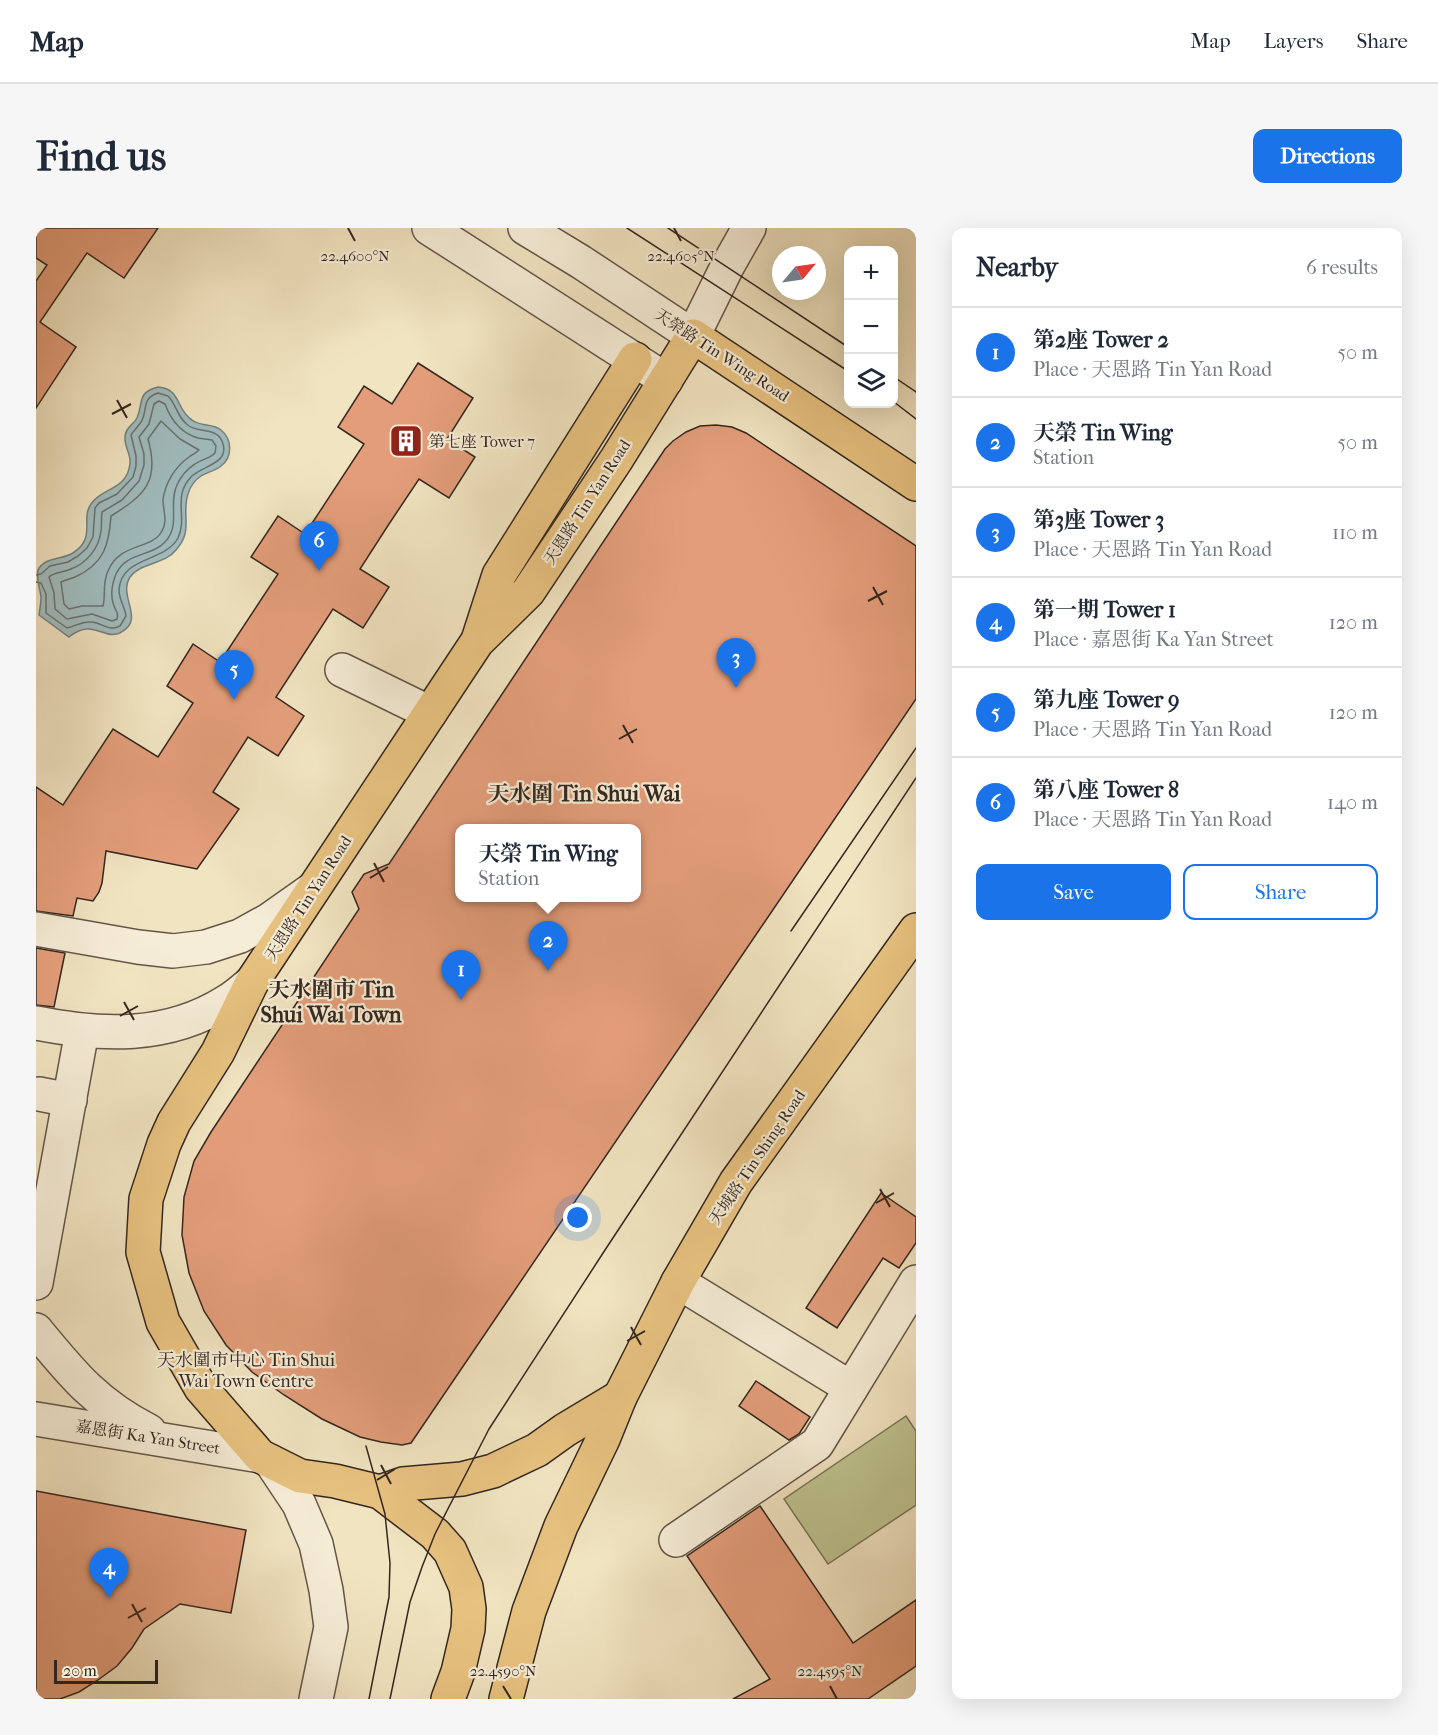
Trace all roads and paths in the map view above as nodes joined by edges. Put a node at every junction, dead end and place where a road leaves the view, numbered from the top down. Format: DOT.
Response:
graph roads {
  1 [pos="429,228"];
  2 [pos="525,228"];
  3 [pos="749,228"];
  4 [pos="693,336"];
  5 [pos="635,359"];
  6 [pos="666,380"];
  7 [pos="916,484"];
  8 [pos="477,642"];
  9 [pos="342,670"];
  10 [pos="430,713"];
  11 [pos="315,887"];
  12 [pos="36,929"];
  13 [pos="916,930"];
  14 [pos="252,982"];
  15 [pos="36,1023"];
  16 [pos="82,1031"];
  17 [pos="46,1174"];
  18 [pos="39,1249"];
  19 [pos="678,1282"];
  20 [pos="916,1282"];
  21 [pos="36,1283"];
  22 [pos="36,1330"];
  23 [pos="851,1388"];
  24 [pos="620,1397"];
  25 [pos="36,1419"];
  26 [pos="166,1440"];
  27 [pos="265,1459"];
  28 [pos="380,1492"];
  29 [pos="675,1540"];
  30 [pos="316,1699"];
  31 [pos="448,1699"];
  32 [pos="506,1699"];
  1 -- 5 [label="street"];
  2 -- 4 [label="street, 天榮路 Tin Wing Road"];
  3 -- 4 [label="street"];
  4 -- 6 [label="main road, 天恩路 Tin Yan Road"];
  4 -- 7 [label="main road, 天榮路 Tin Wing Road"];
  5 -- 6 [label="street"];
  5 -- 8 [label="main road"];
  6 -- 8 [label="main road, 天恩路 Tin Yan Road"];
  8 -- 10 [label="main road, 天恩路 Tin Yan Road"];
  9 -- 10 [label="street"];
  10 -- 11 [label="main road, 天恩路 Tin Yan Road"];
  11 -- 12 [label="street"];
  11 -- 14 [label="main road, 天恩路 Tin Yan Road"];
  13 -- 19 [label="main road, 天城路 Tin Shing Road"];
  14 -- 16 [label="street"];
  14 -- 27 [label="main road, 天恩路 Tin Yan Road"];
  15 -- 16 [label="street"];
  16 -- 17 [label="street"];
  17 -- 18 [label="street"];
  18 -- 21 [label="street"];
  19 -- 23 [label="street"];
  19 -- 24 [label="main road, 天城路 Tin Shing Road"];
  20 -- 23 [label="street"];
  22 -- 26 [label="street"];
  23 -- 29 [label="street"];
  24 -- 28 [label="main road"];
  24 -- 32 [label="main road, 天城路 Tin Shing Road"];
  25 -- 26 [label="street, 嘉恩街 Ka Yan Street"];
  26 -- 27 [label="street, 嘉恩街 Ka Yan Street"];
  27 -- 28 [label="main road"];
  27 -- 30 [label="street, 天恩路 Tin Yan Road"];
  28 -- 31 [label="main road"];
}
